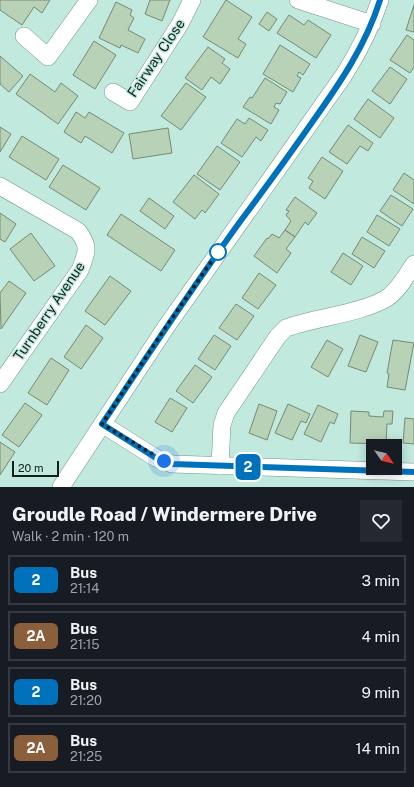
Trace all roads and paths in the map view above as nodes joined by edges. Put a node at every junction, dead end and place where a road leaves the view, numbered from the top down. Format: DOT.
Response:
graph roads {
  1 [pos="89,0"];
  2 [pos="192,0"];
  3 [pos="298,0"];
  4 [pos="380,0"];
  5 [pos="372,24"];
  6 [pos="24,36"];
  7 [pos="113,92"];
  8 [pos="0,186"];
  9 [pos="414,264"];
  10 [pos="0,384"];
  11 [pos="102,424"];
  12 [pos="220,466"];
  13 [pos="414,472"];
  14 [pos="62,487"];
  1 -- 6 [label="street"];
  2 -- 7 [label="street, Fairway Close"];
  3 -- 5 [label="street"];
  4 -- 5 [label="street"];
  5 -- 11 [label="street"];
  8 -- 10 [label="street, Turnberry Avenue"];
  9 -- 12 [label="street"];
  11 -- 12 [label="street"];
  11 -- 14 [label="street"];
  12 -- 13 [label="street"];
}
